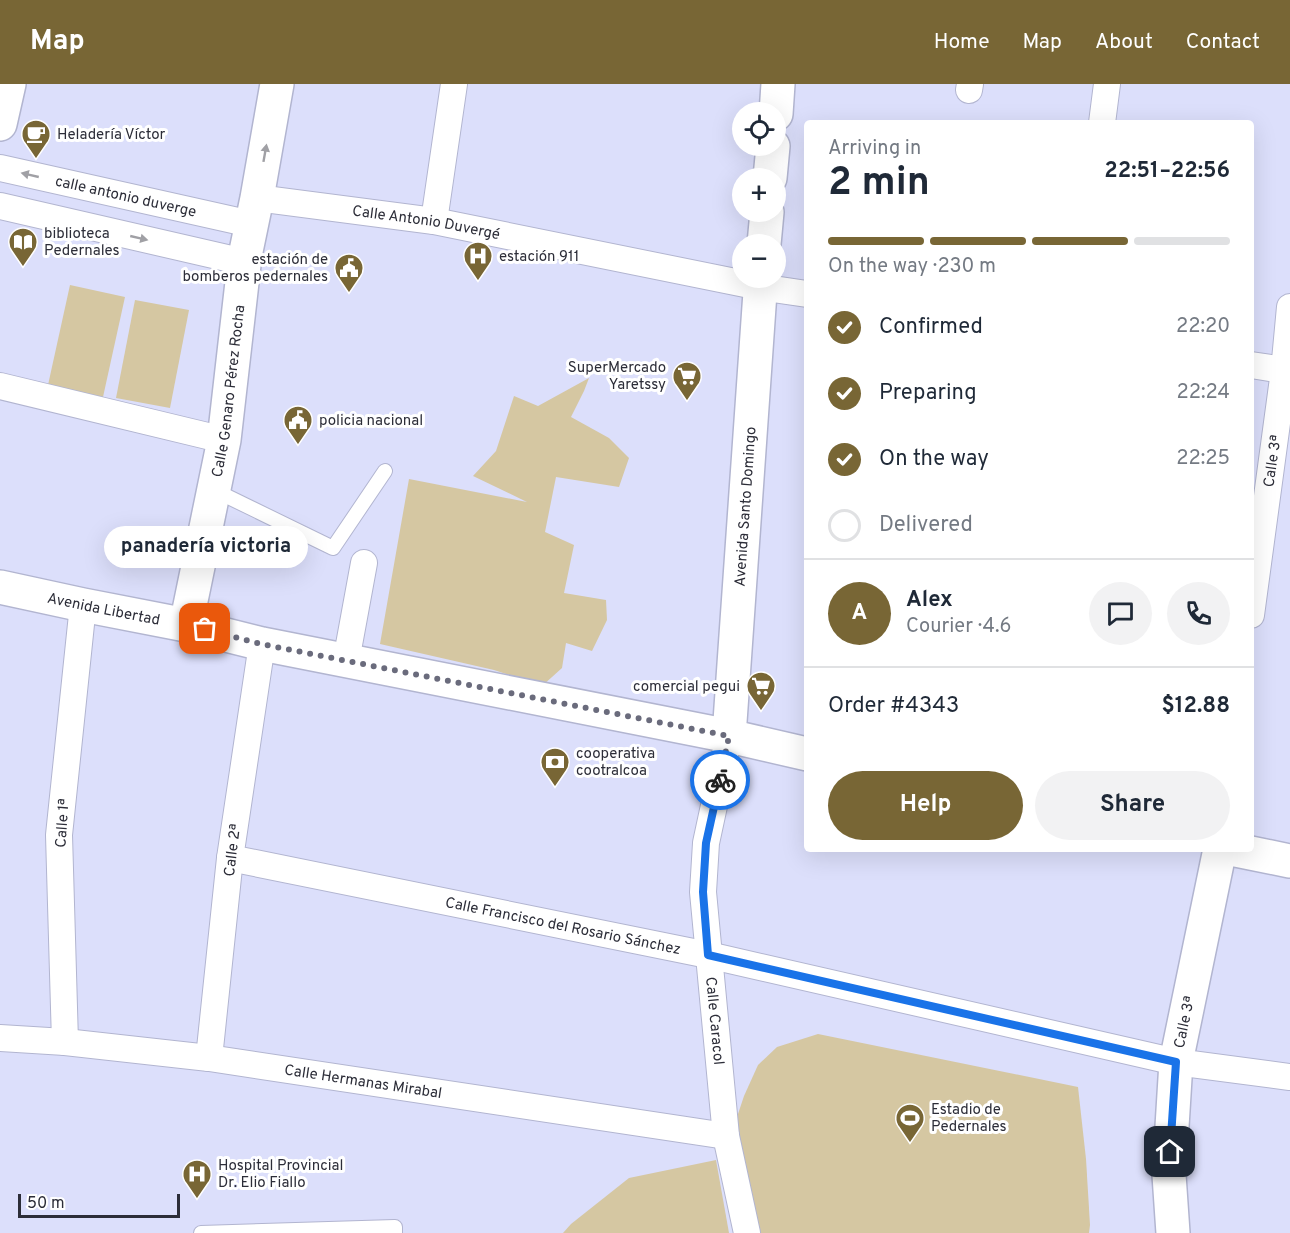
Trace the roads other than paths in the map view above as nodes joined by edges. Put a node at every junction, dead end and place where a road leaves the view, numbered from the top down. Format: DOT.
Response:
graph roads {
  1 [pos="9,84"];
  2 [pos="277,84"];
  3 [pos="454,84"];
  4 [pos="778,84"];
  5 [pos="1107,84"];
  6 [pos="777,102"];
  7 [pos="1102,120"];
  8 [pos="0,124"];
  9 [pos="0,168"];
  10 [pos="0,206"];
  11 [pos="254,211"];
  12 [pos="434,221"];
  13 [pos="244,262"];
  14 [pos="732,277"];
  15 [pos="761,288"];
  16 [pos="784,288"];
  17 [pos="804,293"];
  18 [pos="1290,307"];
  19 [pos="1254,366"];
  20 [pos="1287,371"];
  21 [pos="0,386"];
  22 [pos="224,440"];
  23 [pos="385,471"];
  24 [pos="214,490"];
  25 [pos="364,563"];
  26 [pos="0,587"];
  27 [pos="1254,595"];
  28 [pos="83,605"];
  29 [pos="186,624"];
  30 [pos="261,644"];
  31 [pos="346,661"];
  32 [pos="729,736"];
  33 [pos="804,753"];
  34 [pos="1219,852"];
  35 [pos="1246,852"];
  36 [pos="230,858"];
  37 [pos="1290,861"];
  38 [pos="708,955"];
  39 [pos="0,1038"];
  40 [pos="65,1042"];
  41 [pos="209,1058"];
  42 [pos="1176,1062"];
  43 [pos="1290,1077"];
  44 [pos="726,1136"];
  45 [pos="252,1232"];
  46 [pos="201,1233"];
  47 [pos="395,1233"];
  48 [pos="747,1233"];
  49 [pos="1173,1233"];
  1 -- 8 [label="main road"];
  11 -- 2 [label="main road, Calle Genaro Pérez Rocha, one-way"];
  3 -- 12 [label="street"];
  4 -- 6 [label="main road"];
  5 -- 7 [label="street"];
  11 -- 9 [label="street, calle antonio duverge, one-way"];
  10 -- 13 [label="street, one-way"];
  11 -- 12 [label="street, Calle Antonio Duvergé"];
  11 -- 13 [label="main road, Calle Genaro Pérez Rocha"];
  12 -- 14 [label="street, Calle Antonio Duvergé"];
  13 -- 22 [label="main road, Calle Genaro Pérez Rocha"];
  15 -- 32 [label="main road, Avenida Santo Domingo"];
  16 -- 17 [label="street, Calle Antonio Duvergé"];
  18 -- 20 [label="street, Calle 3ª"];
  19 -- 20 [label="street"];
  20 -- 27 [label="street, Calle 3ª"];
  21 -- 22 [label="street"];
  22 -- 24 [label="main road, Calle Genaro Pérez Rocha"];
  23 -- 24 [label="lane"];
  24 -- 29 [label="main road, Calle Genaro Pérez Rocha"];
  25 -- 31 [label="street"];
  26 -- 28 [label="main road, Avenida Libertad"];
  28 -- 29 [label="main road, Avenida Libertad"];
  28 -- 40 [label="street, Calle 1ª"];
  29 -- 30 [label="main road, Avenida Libertad"];
  30 -- 31 [label="main road, Avenida Libertad"];
  30 -- 36 [label="street, Calle 2ª"];
  31 -- 32 [label="main road, Avenida Libertad"];
  32 -- 33 [label="main road, Avenida Libertad"];
  32 -- 38 [label="street, Calle Caracol"];
  34 -- 42 [label="main road, Calle 3ª"];
  35 -- 37 [label="main road"];
  36 -- 38 [label="street, Calle Francisco del Rosario Sánchez"];
  36 -- 41 [label="street, Calle 2ª"];
  38 -- 42 [label="street, Calle Francisco del Rosario Sánchez"];
  38 -- 44 [label="street, Calle Caracol"];
  39 -- 40 [label="street, Calle Hermanas Mirabal"];
  40 -- 41 [label="street, Calle Hermanas Mirabal"];
  41 -- 44 [label="street, Calle Hermanas Mirabal"];
  42 -- 43 [label="street, Calle Francisco del Rosario Sánchez"];
  42 -- 49 [label="main road, Calle 3ª"];
  44 -- 48 [label="street, Calle Caracol"];
  45 -- 46 [label="lane"];
  45 -- 47 [label="lane"];
}
